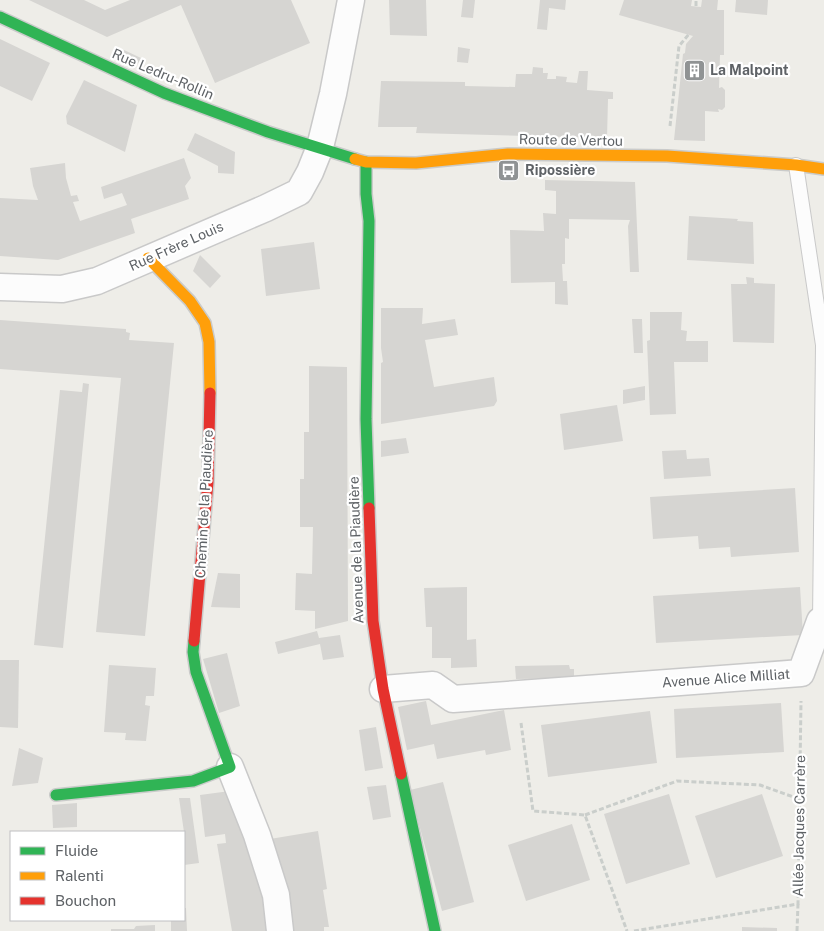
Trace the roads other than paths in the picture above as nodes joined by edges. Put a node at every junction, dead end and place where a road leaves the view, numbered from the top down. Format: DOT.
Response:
graph roads {
  1 [pos="350,0"];
  2 [pos="0,17"];
  3 [pos="320,147"];
  4 [pos="366,162"];
  5 [pos="796,165"];
  6 [pos="824,169"];
  7 [pos="148,258"];
  8 [pos="0,287"];
  9 [pos="822,621"];
  10 [pos="382,689"];
  11 [pos="230,767"];
  12 [pos="56,795"];
  13 [pos="280,931"];
  14 [pos="435,931"];
  1 -- 3 [label="street, Rue Frère Louis"];
  2 -- 3 [label="street, Rue Ledru-Rollin"];
  3 -- 4 [label="street, Route de Vertou"];
  3 -- 7 [label="street, Rue Frère Louis"];
  4 -- 5 [label="street, Route de Vertou"];
  4 -- 10 [label="street, Avenue de la Piaudière"];
  5 -- 6 [label="street, Route de Vertou"];
  5 -- 9 [label="lane, Avenue Alice Milliat"];
  7 -- 8 [label="street, Rue Frère Louis"];
  7 -- 11 [label="street, Chemin de la Piaudière"];
  9 -- 10 [label="street, Avenue Alice Milliat"];
  10 -- 14 [label="street, Avenue de la Piaudière"];
  11 -- 12 [label="street"];
  11 -- 13 [label="street, Chemin de la Piaudière"];
}
